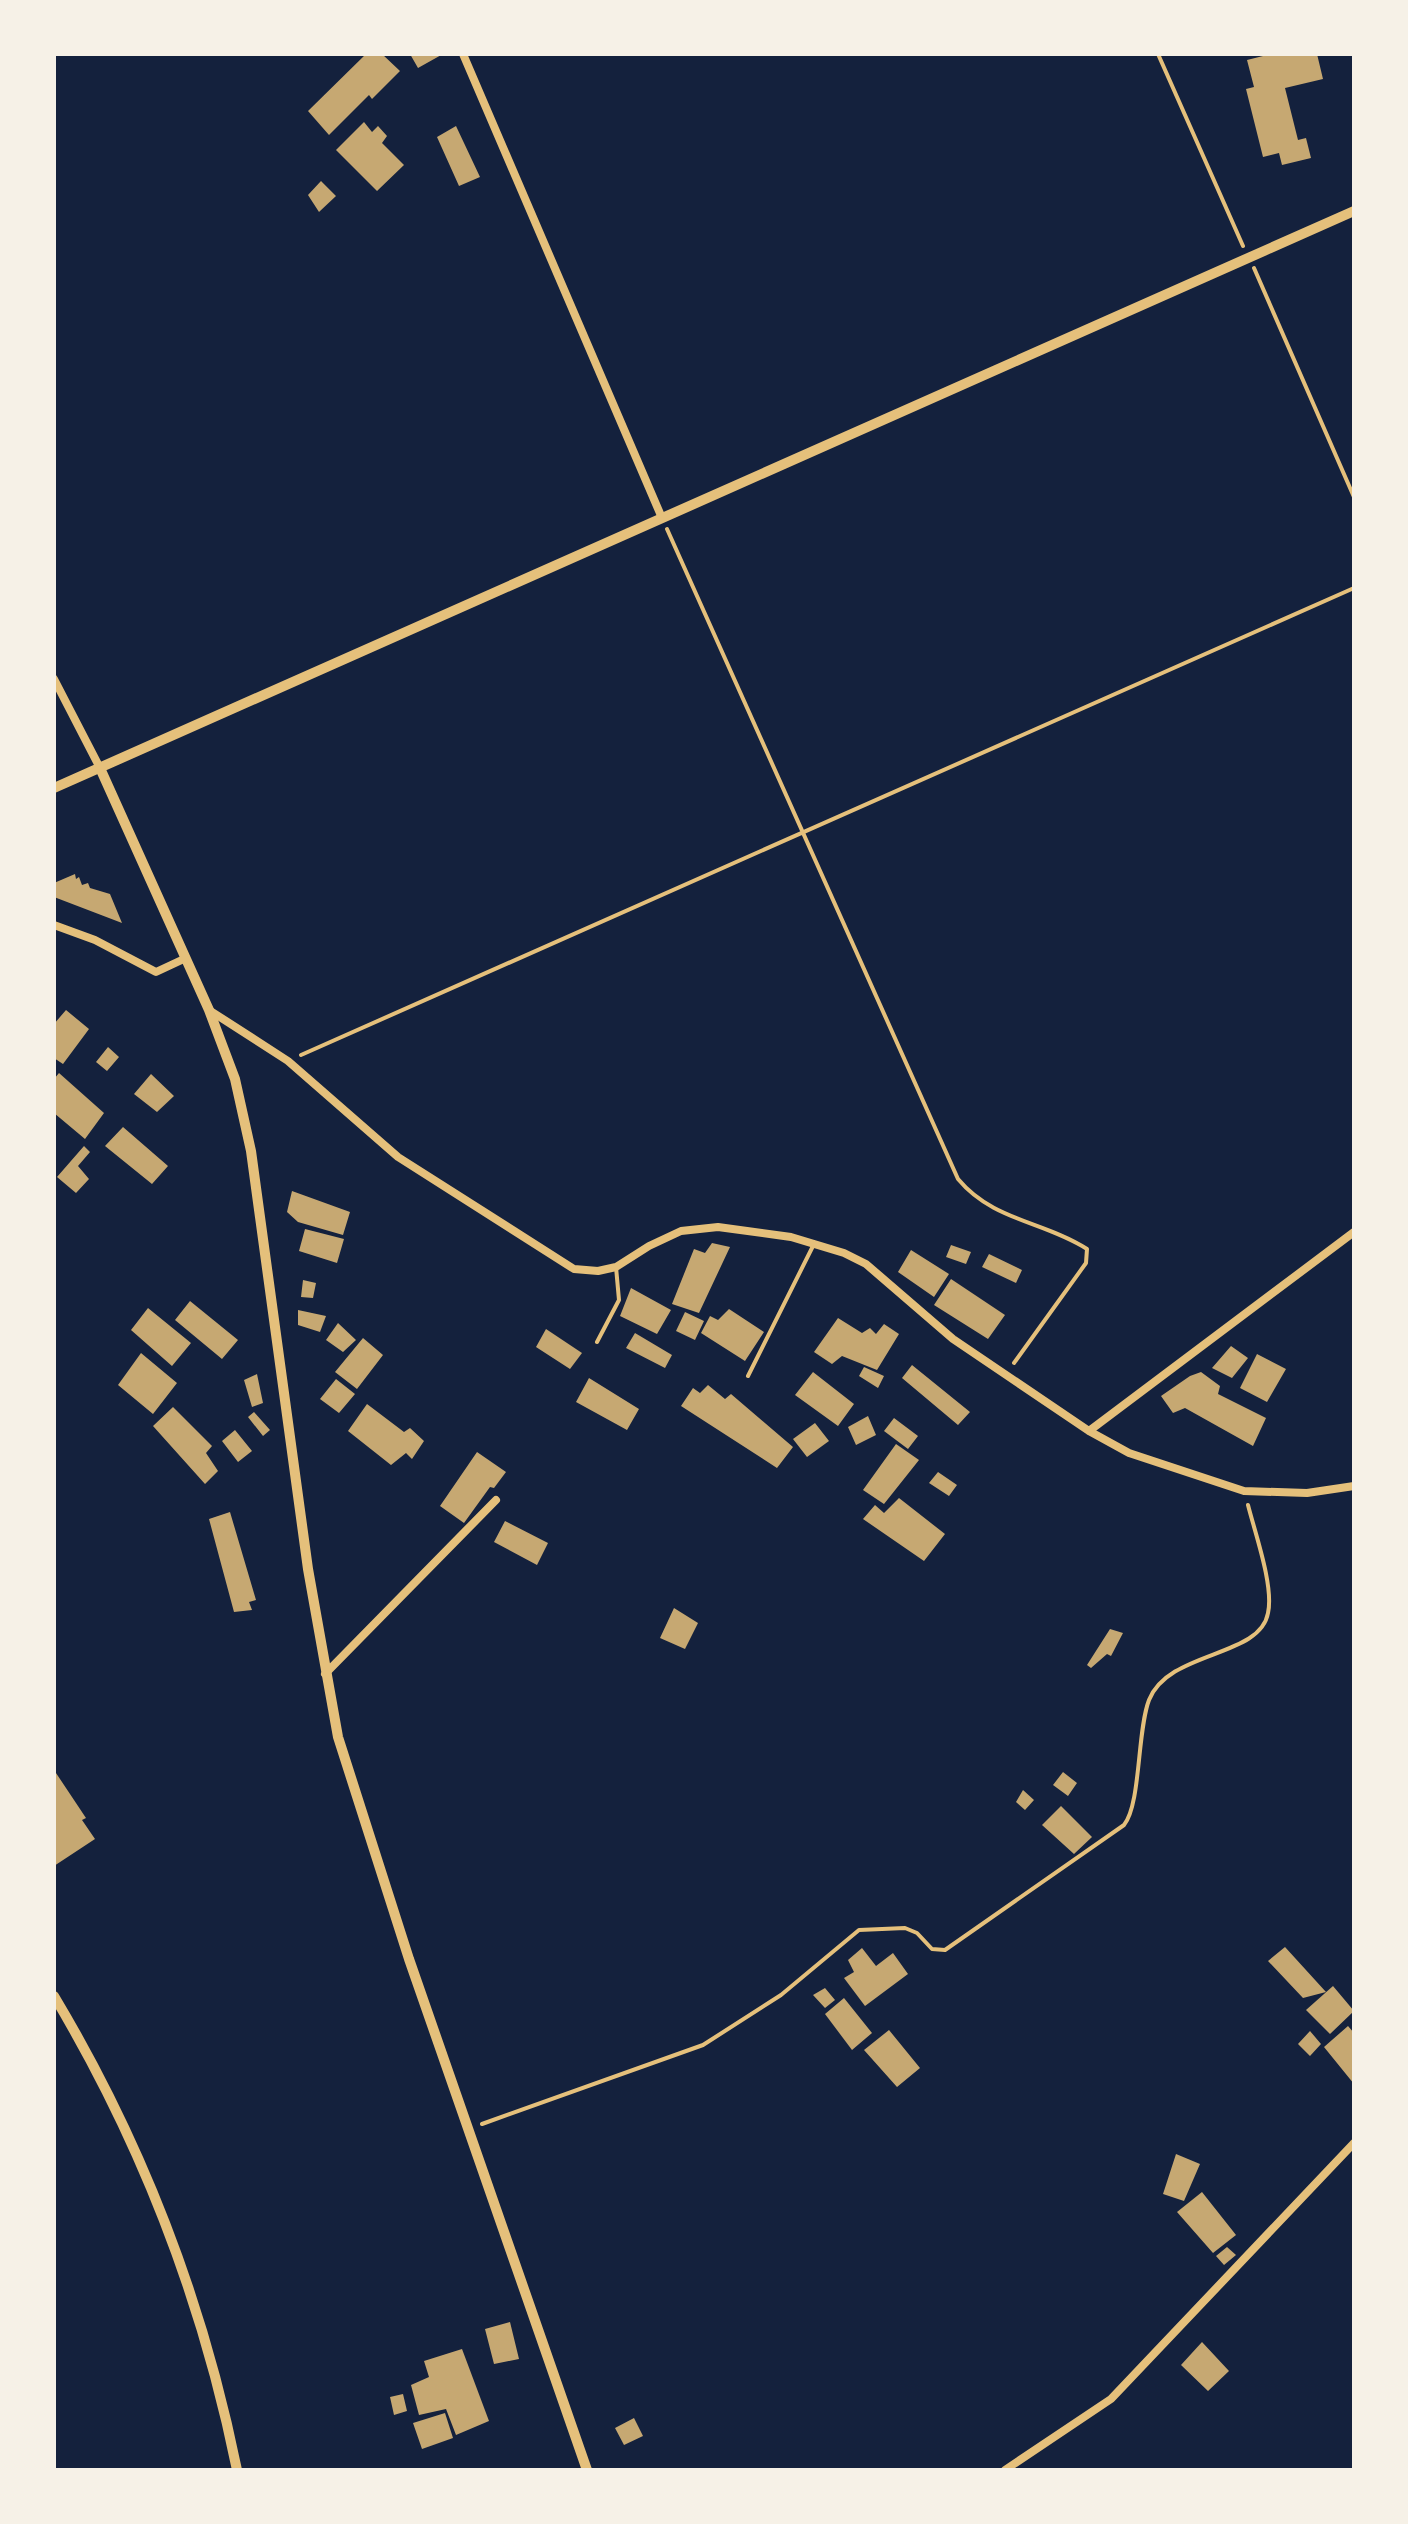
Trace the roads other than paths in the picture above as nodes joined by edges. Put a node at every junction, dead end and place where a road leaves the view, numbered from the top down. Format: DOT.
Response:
graph roads {
  1 [pos="463,54"];
  2 [pos="1354,211"];
  3 [pos="662,518"];
  4 [pos="54,679"];
  5 [pos="100,768"];
  6 [pos="54,788"];
  7 [pos="54,925"];
  8 [pos="186,958"];
  9 [pos="209,1010"];
  10 [pos="1354,1232"];
  11 [pos="814,1244"];
  12 [pos="616,1267"];
  13 [pos="597,1342"];
  14 [pos="748,1376"];
  15 [pos="1089,1431"];
  16 [pos="1354,1486"];
  17 [pos="496,1500"];
  18 [pos="325,1674"];
  19 [pos="54,1996"];
  20 [pos="1354,2143"];
  21 [pos="237,2470"];
  22 [pos="587,2470"];
  23 [pos="1005,2470"];
  1 -- 3 [label="street"];
  2 -- 3 [label="street"];
  3 -- 5 [label="street"];
  4 -- 5 [label="street"];
  5 -- 6 [label="street"];
  5 -- 8 [label="street"];
  7 -- 8 [label="street"];
  8 -- 9 [label="street"];
  9 -- 12 [label="street"];
  9 -- 18 [label="street"];
  10 -- 15 [label="street"];
  11 -- 12 [label="street"];
  11 -- 14 [label="lane"];
  11 -- 15 [label="street"];
  12 -- 13 [label="lane"];
  15 -- 16 [label="street"];
  17 -- 18 [label="street"];
  18 -- 22 [label="street"];
  19 -- 21 [label="street"];
  20 -- 23 [label="street"];
}
